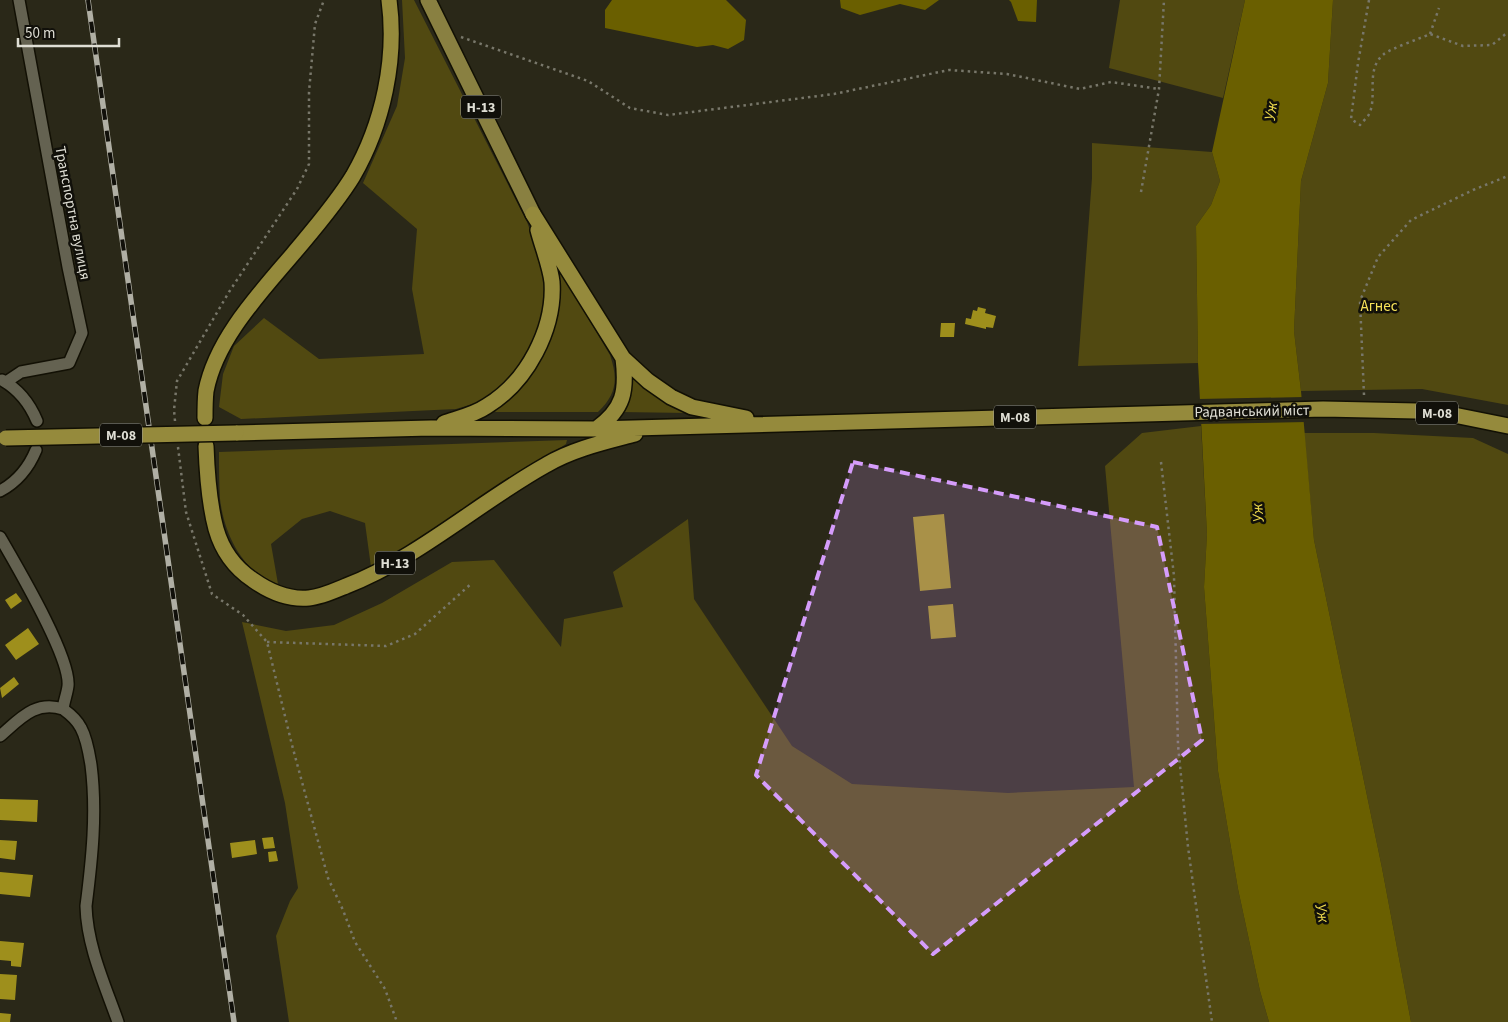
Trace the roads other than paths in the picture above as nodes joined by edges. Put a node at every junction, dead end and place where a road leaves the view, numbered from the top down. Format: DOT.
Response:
graph roads {
  1 [pos="19,0"];
  2 [pos="389,0"];
  3 [pos="428,0"];
  4 [pos="533,214"];
  5 [pos="623,358"];
  6 [pos="3,381"];
  7 [pos="204,418"];
  8 [pos="37,421"];
  9 [pos="775,423"];
  10 [pos="1508,426"];
  11 [pos="660,427"];
  12 [pos="431,428"];
  13 [pos="596,429"];
  14 [pos="3,438"];
  15 [pos="206,446"];
  16 [pos="36,450"];
  17 [pos="0,491"];
  18 [pos="0,537"];
  19 [pos="63,709"];
  20 [pos="0,736"];
  21 [pos="118,1022"];
  1 -- 6 [label="street, Транспортна вулиця"];
  2 -- 7 [label="highway"];
  3 -- 4 [label="main road, Н-13"];
  4 -- 5 [label="highway, Н-13"];
  4 -- 12 [label="highway, Н-13"];
  5 -- 9 [label="highway, Н-13"];
  5 -- 13 [label="highway, Н-13"];
  6 -- 8 [label="street"];
  9 -- 10 [label="highway, Радванський міст / М-08"];
  9 -- 11 [label="highway, М-08"];
  11 -- 13 [label="highway, М-08"];
  11 -- 15 [label="highway, Н-13"];
  12 -- 13 [label="highway, М-08"];
  12 -- 14 [label="highway, М-08, bridge"];
  16 -- 17 [label="street"];
  18 -- 19 [label="street"];
  19 -- 20 [label="street"];
  19 -- 21 [label="street"];
}
